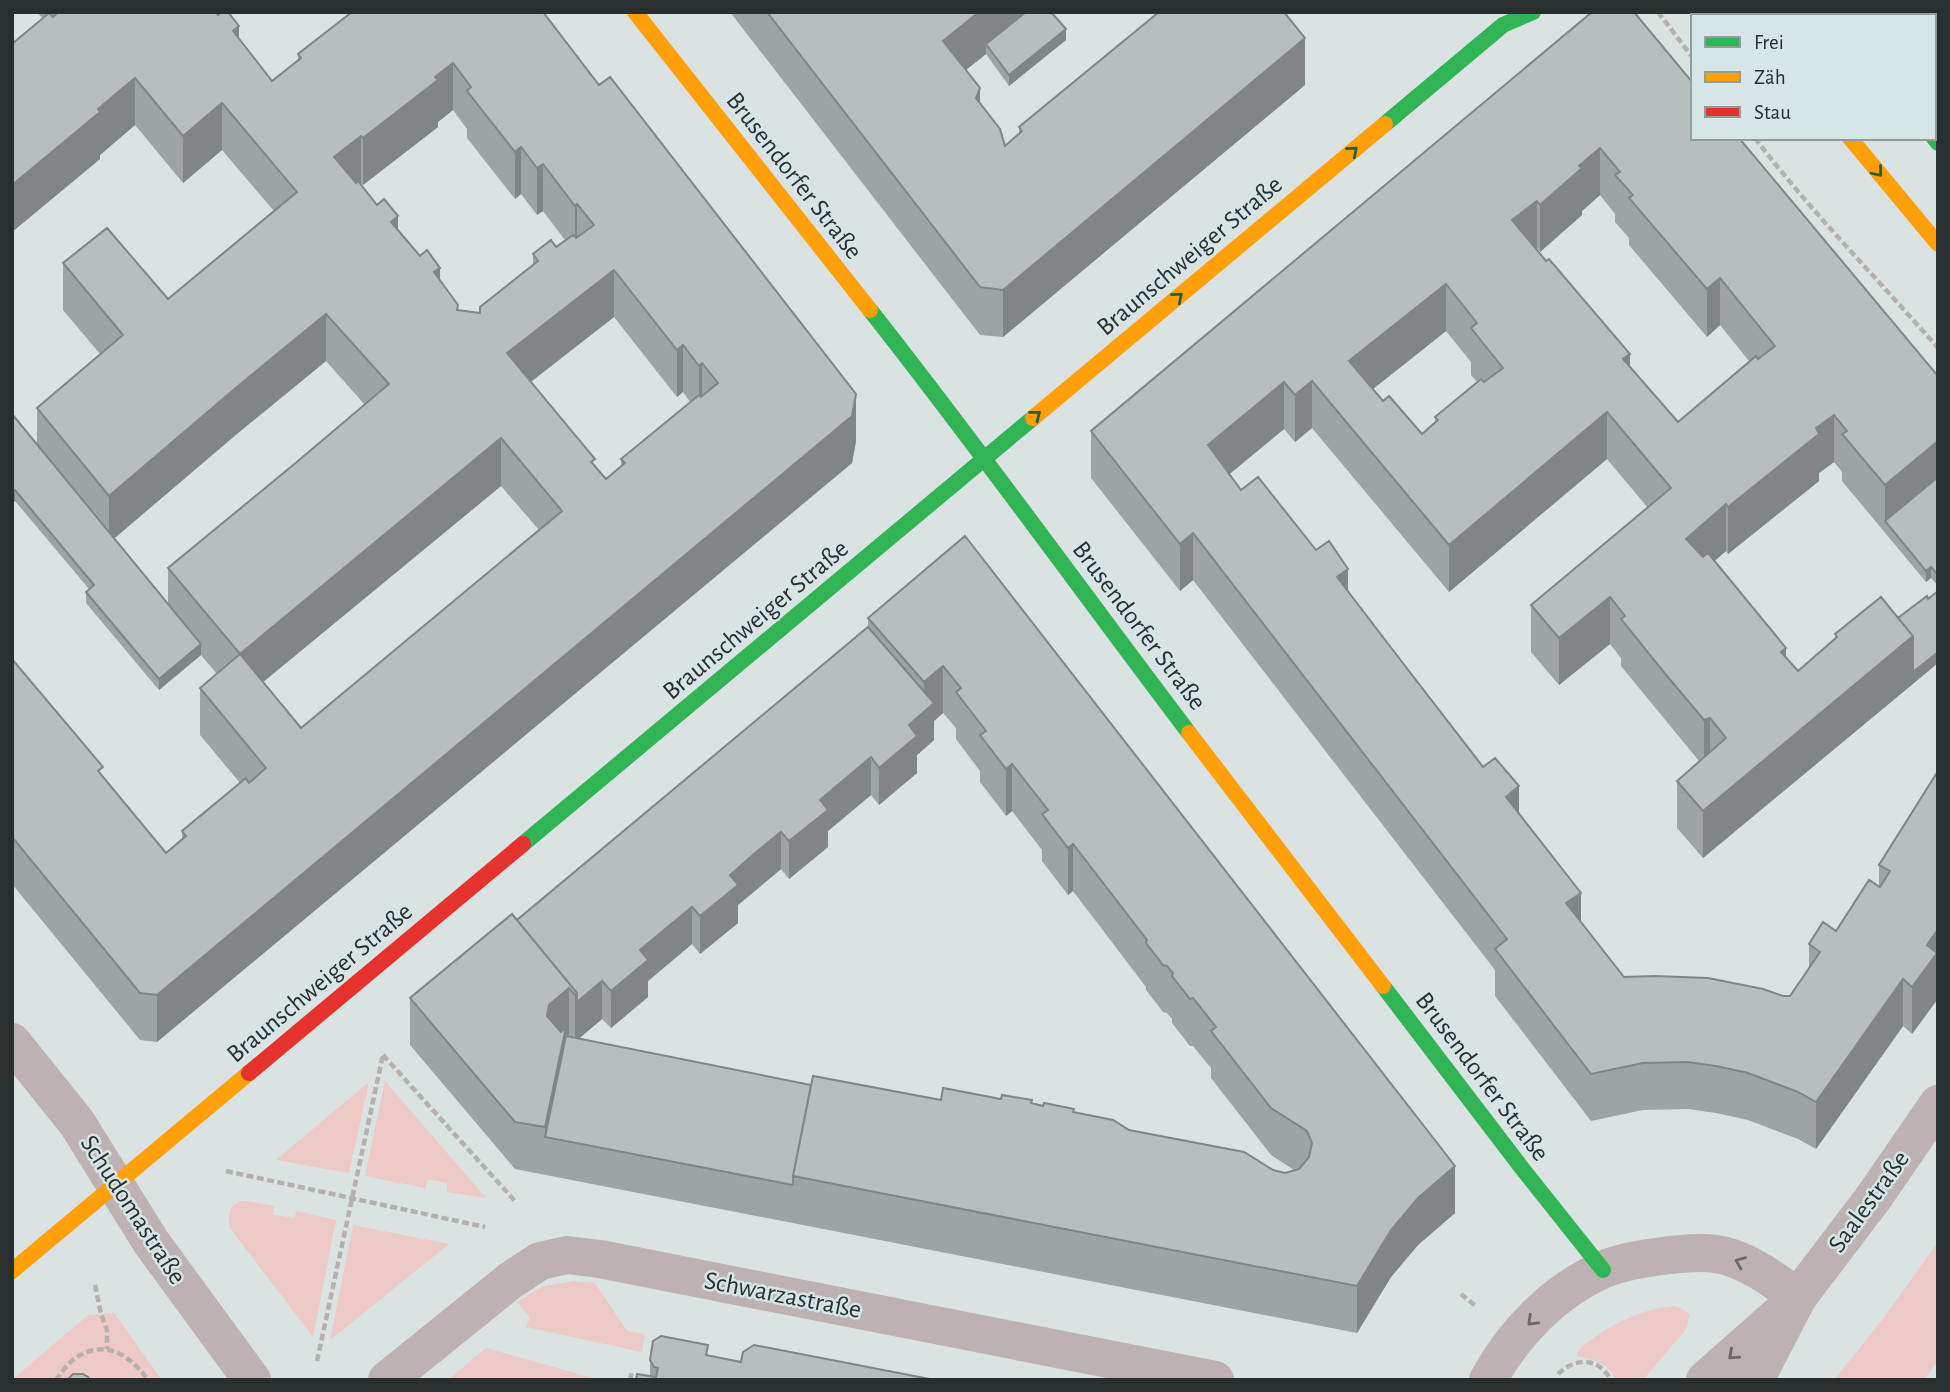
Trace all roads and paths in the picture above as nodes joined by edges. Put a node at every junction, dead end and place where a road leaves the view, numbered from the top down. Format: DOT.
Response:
graph roads {
  1 [pos="635,12"];
  2 [pos="1533,12"];
  3 [pos="1658,12"];
  4 [pos="1691,55"];
  5 [pos="1756,140"];
  6 [pos="1852,140"];
  7 [pos="1938,243"];
  8 [pos="1938,348"];
  9 [pos="984,459"];
  10 [pos="12,1042"];
  11 [pos="1938,1104"];
  12 [pos="226,1171"];
  13 [pos="116,1185"];
  14 [pos="352,1199"];
  15 [pos="515,1201"];
  16 [pos="485,1227"];
  17 [pos="1602,1270"];
  18 [pos="12,1271"];
  19 [pos="95,1285"];
  20 [pos="1798,1297"];
  21 [pos="107,1349"];
  22 [pos="317,1361"];
  23 [pos="632,1371"];
  24 [pos="1558,1374"];
  25 [pos="56,1380"];
  26 [pos="148,1380"];
  27 [pos="253,1380"];
  28 [pos="387,1380"];
  29 [pos="630,1380"];
  30 [pos="1215,1380"];
  31 [pos="1488,1380"];
  32 [pos="1611,1380"];
  33 [pos="1705,1380"];
  34 [pos="1755,1380"];
  1 -- 9 [label="street, Brusendorfer Straße"];
  9 -- 2 [label="street, Braunschweiger Straße, one-way"];
  3 -- 4 [label="path"];
  5 -- 8 [label="path"];
  6 -- 7 [label="street, one-way"];
  9 -- 13 [label="street, Braunschweiger Straße"];
  9 -- 17 [label="street, Brusendorfer Straße"];
  10 -- 13 [label="street, Schudomastraße"];
  11 -- 20 [label="street, Saalestraße"];
  12 -- 14 [label="path"];
  13 -- 18 [label="street, Braunschweiger Straße"];
  13 -- 27 [label="street, Schudomastraße"];
  14 -- 15 [label="path"];
  14 -- 16 [label="path"];
  14 -- 22 [label="path"];
  20 -- 17 [label="street, one-way"];
  17 -- 31 [label="street, one-way"];
  19 -- 21 [label="path"];
  20 -- 33 [label="street, Saalestraße, one-way"];
  20 -- 34 [label="street, Saalestraße"];
  21 -- 25 [label="path"];
  21 -- 26 [label="path"];
  23 -- 29 [label="path"];
  24 -- 32 [label="path"];
  28 -- 30 [label="street, Schwarzastraße"];
}
